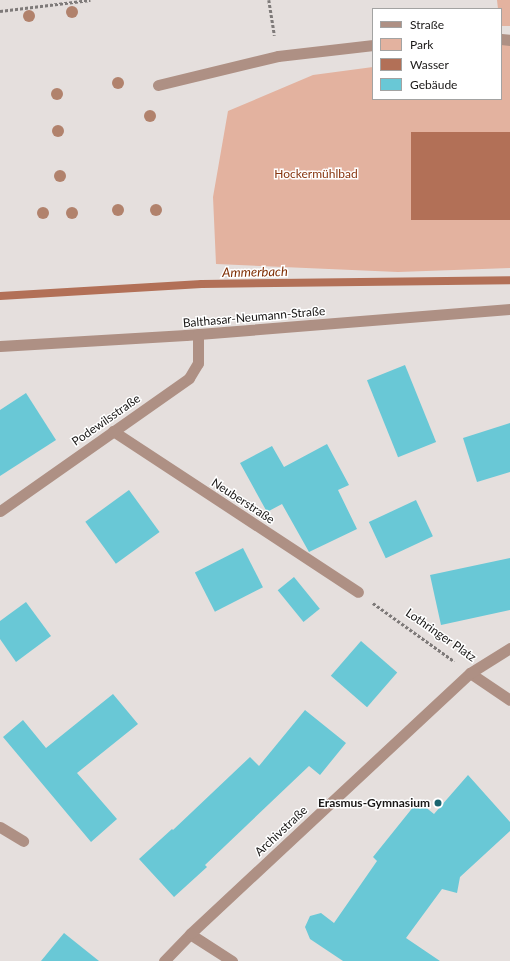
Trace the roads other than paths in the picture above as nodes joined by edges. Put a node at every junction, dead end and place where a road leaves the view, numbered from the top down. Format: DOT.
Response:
graph roads {
  1 [pos="372,45"];
  2 [pos="158,85"];
  3 [pos="510,310"];
  4 [pos="198,334"];
  5 [pos="0,346"];
  6 [pos="113,431"];
  7 [pos="0,511"];
  8 [pos="358,592"];
  9 [pos="510,648"];
  10 [pos="470,673"];
  11 [pos="510,700"];
  12 [pos="0,827"];
  13 [pos="24,841"];
  14 [pos="190,934"];
  15 [pos="164,961"];
  16 [pos="232,961"];
  1 -- 2 [label="street"];
  3 -- 4 [label="street, Balthasar-Neumann-Straße"];
  4 -- 5 [label="street, Balthasar-Neumann-Straße"];
  4 -- 6 [label="street, Podewilsstraße"];
  6 -- 7 [label="street, Podewilsstraße"];
  6 -- 8 [label="street, Neuberstraße"];
  9 -- 10 [label="street, Lothringer Platz"];
  10 -- 11 [label="street"];
  10 -- 14 [label="street, Archivstraße"];
  12 -- 13 [label="street"];
  14 -- 15 [label="street, Archivstraße"];
  14 -- 16 [label="street"];
}
